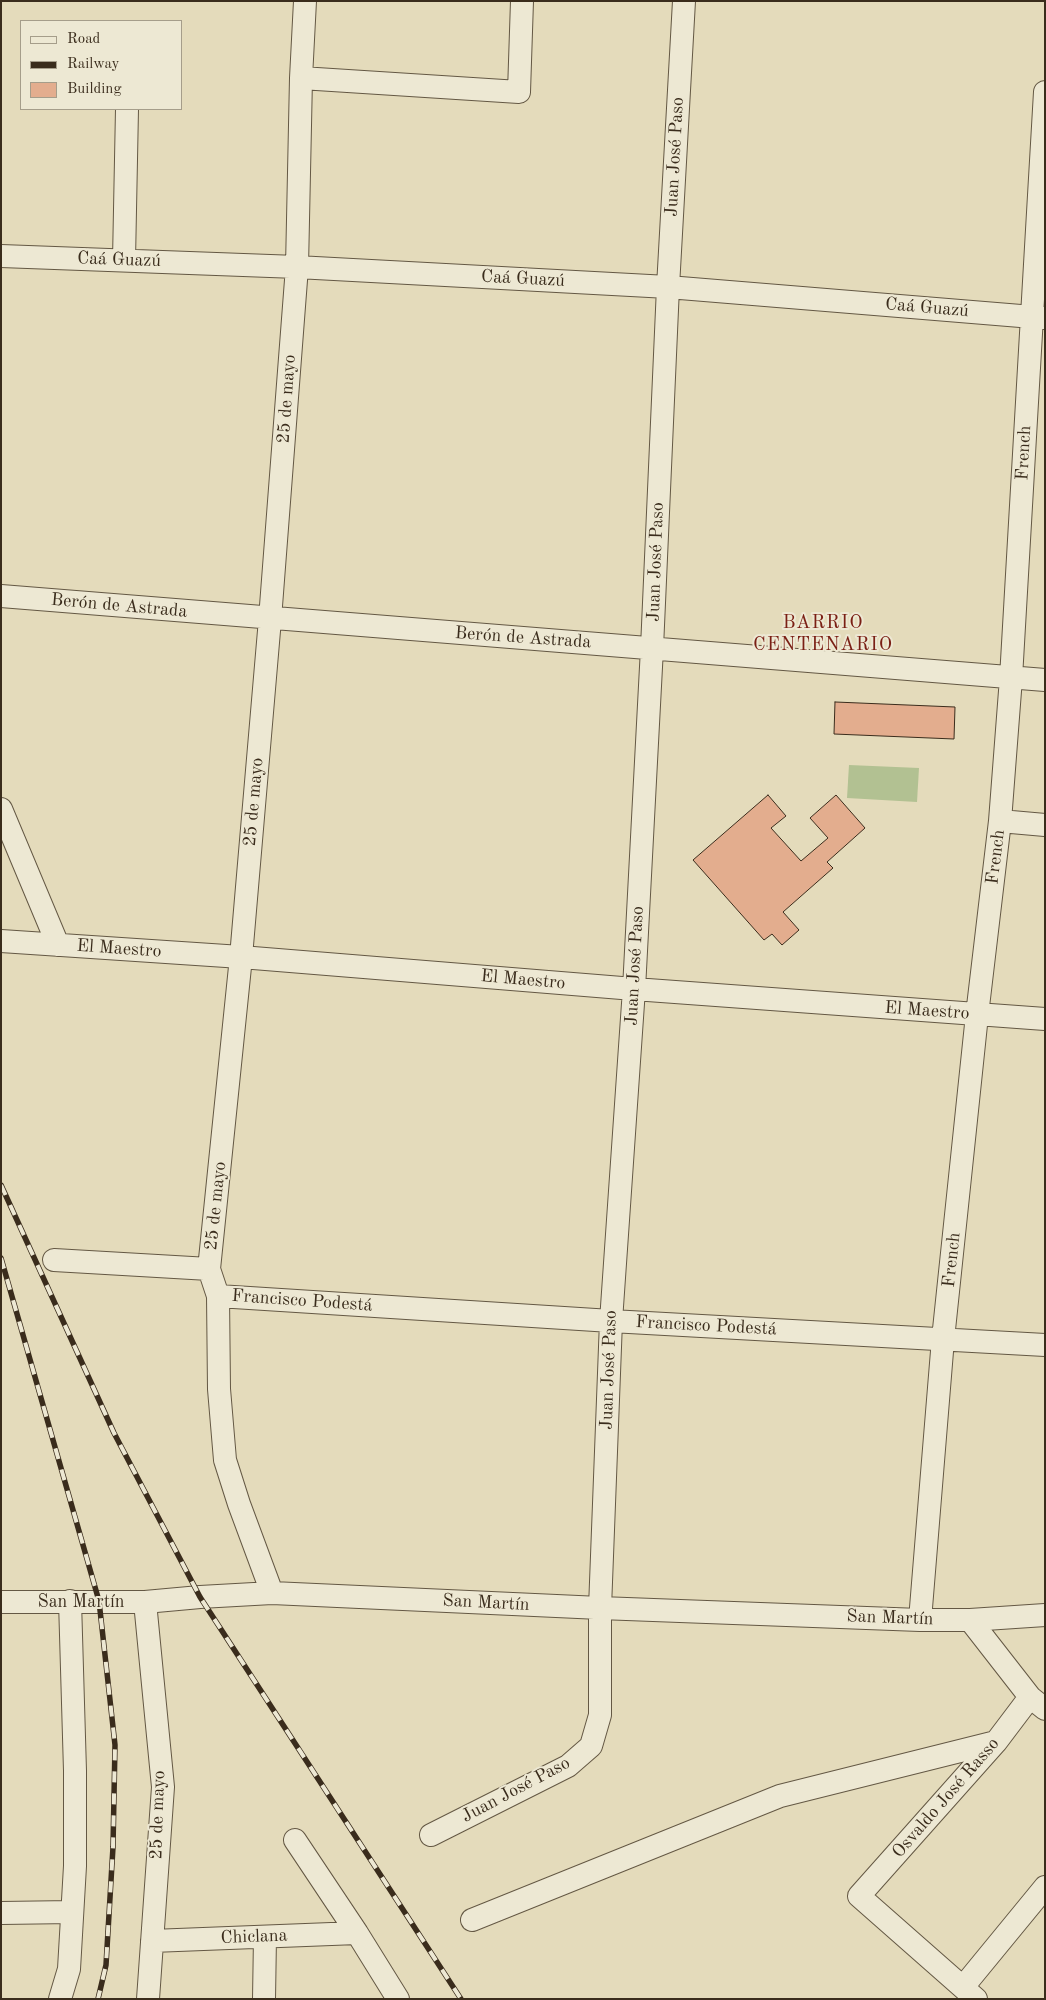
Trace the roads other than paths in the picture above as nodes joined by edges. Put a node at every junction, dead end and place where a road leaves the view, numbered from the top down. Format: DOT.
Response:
graph roads {
  1 [pos="305,1"];
  2 [pos="522,1"];
  3 [pos="684,1"];
  4 [pos="301,78"];
  5 [pos="1045,92"];
  6 [pos="127,110"];
  7 [pos="1,256"];
  8 [pos="124,260"];
  9 [pos="297,267"];
  10 [pos="668,287"];
  11 [pos="1038,317"];
  12 [pos="1,596"];
  13 [pos="270,619"];
  14 [pos="652,648"];
  15 [pos="1011,678"];
  16 [pos="1045,680"];
  17 [pos="1,809"];
  18 [pos="1000,821"];
  19 [pos="1045,825"];
  20 [pos="1,941"];
  21 [pos="58,945"];
  22 [pos="241,957"];
  23 [pos="634,989"];
  24 [pos="978,1015"];
  25 [pos="1045,1020"];
  26 [pos="54,1260"];
  27 [pos="209,1269"];
  28 [pos="218,1296"];
  29 [pos="611,1321"];
  30 [pos="943,1339"];
  31 [pos="1045,1345"];
  32 [pos="272,1594"];
  33 [pos="70,1601"];
  34 [pos="1,1602"];
  35 [pos="145,1602"];
  36 [pos="600,1608"];
  37 [pos="1045,1615"];
  38 [pos="920,1620"];
  39 [pos="970,1620"];
  40 [pos="1037,1703"];
  41 [pos="996,1742"];
  42 [pos="431,1835"];
  43 [pos="295,1840"];
  44 [pos="1045,1887"];
  45 [pos="72,1912"];
  46 [pos="1,1913"];
  47 [pos="472,1920"];
  48 [pos="357,1933"];
  49 [pos="265,1937"];
  50 [pos="152,1941"];
  51 [pos="969,1993"];
  52 [pos="60,1999"];
  53 [pos="148,1999"];
  54 [pos="264,1999"];
  55 [pos="398,1999"];
  1 -- 4 [label="street, 25 de mayo"];
  2 -- 4 [label="street"];
  3 -- 10 [label="street, Juan José Paso"];
  4 -- 9 [label="street, 25 de mayo"];
  5 -- 11 [label="street, French"];
  6 -- 8 [label="street"];
  7 -- 8 [label="street, Caá Guazú"];
  8 -- 9 [label="street, Caá Guazú"];
  9 -- 10 [label="street, Caá Guazú"];
  9 -- 13 [label="street, 25 de mayo"];
  10 -- 11 [label="street, Caá Guazú"];
  10 -- 14 [label="street, Juan José Paso"];
  11 -- 15 [label="street, French"];
  12 -- 13 [label="street, Berón de Astrada"];
  13 -- 14 [label="street, Berón de Astrada"];
  13 -- 22 [label="street, 25 de mayo"];
  14 -- 15 [label="street, Berón de Astrada"];
  14 -- 23 [label="street, Juan José Paso"];
  15 -- 16 [label="street, Berón de Astrada"];
  15 -- 18 [label="street, French"];
  17 -- 21 [label="street"];
  18 -- 19 [label="street"];
  18 -- 24 [label="street, French"];
  20 -- 21 [label="street, El Maestro"];
  21 -- 22 [label="street, El Maestro"];
  22 -- 23 [label="street, El Maestro"];
  22 -- 27 [label="street, 25 de mayo"];
  23 -- 24 [label="street, El Maestro"];
  23 -- 29 [label="street, Juan José Paso"];
  24 -- 25 [label="street, El Maestro"];
  24 -- 30 [label="street, French"];
  26 -- 27 [label="street"];
  27 -- 28 [label="street, 25 de mayo"];
  28 -- 29 [label="street, Francisco Podestá"];
  28 -- 32 [label="street, 25 de mayo"];
  29 -- 30 [label="street, Francisco Podestá"];
  29 -- 36 [label="street, Juan José Paso"];
  30 -- 31 [label="street, Francisco Podestá"];
  30 -- 38 [label="street, French"];
  32 -- 35 [label="street, San Martín"];
  32 -- 36 [label="street, San Martín"];
  33 -- 34 [label="street, San Martín"];
  33 -- 35 [label="street, San Martín"];
  33 -- 45 [label="street"];
  35 -- 50 [label="street, 25 de mayo"];
  36 -- 38 [label="street, San Martín"];
  36 -- 42 [label="street, Juan José Paso"];
  37 -- 39 [label="street, San Martín"];
  38 -- 39 [label="street, San Martín"];
  39 -- 40 [label="street"];
  40 -- 41 [label="street, Osvaldo José Rasso"];
  41 -- 47 [label="street"];
  41 -- 51 [label="street, Osvaldo José Rasso"];
  43 -- 48 [label="street"];
  44 -- 51 [label="street"];
  45 -- 46 [label="street"];
  45 -- 52 [label="street"];
  48 -- 49 [label="street, Chiclana"];
  48 -- 55 [label="street"];
  49 -- 50 [label="street, Chiclana"];
  49 -- 54 [label="street"];
  50 -- 53 [label="street, 25 de mayo"];
}
